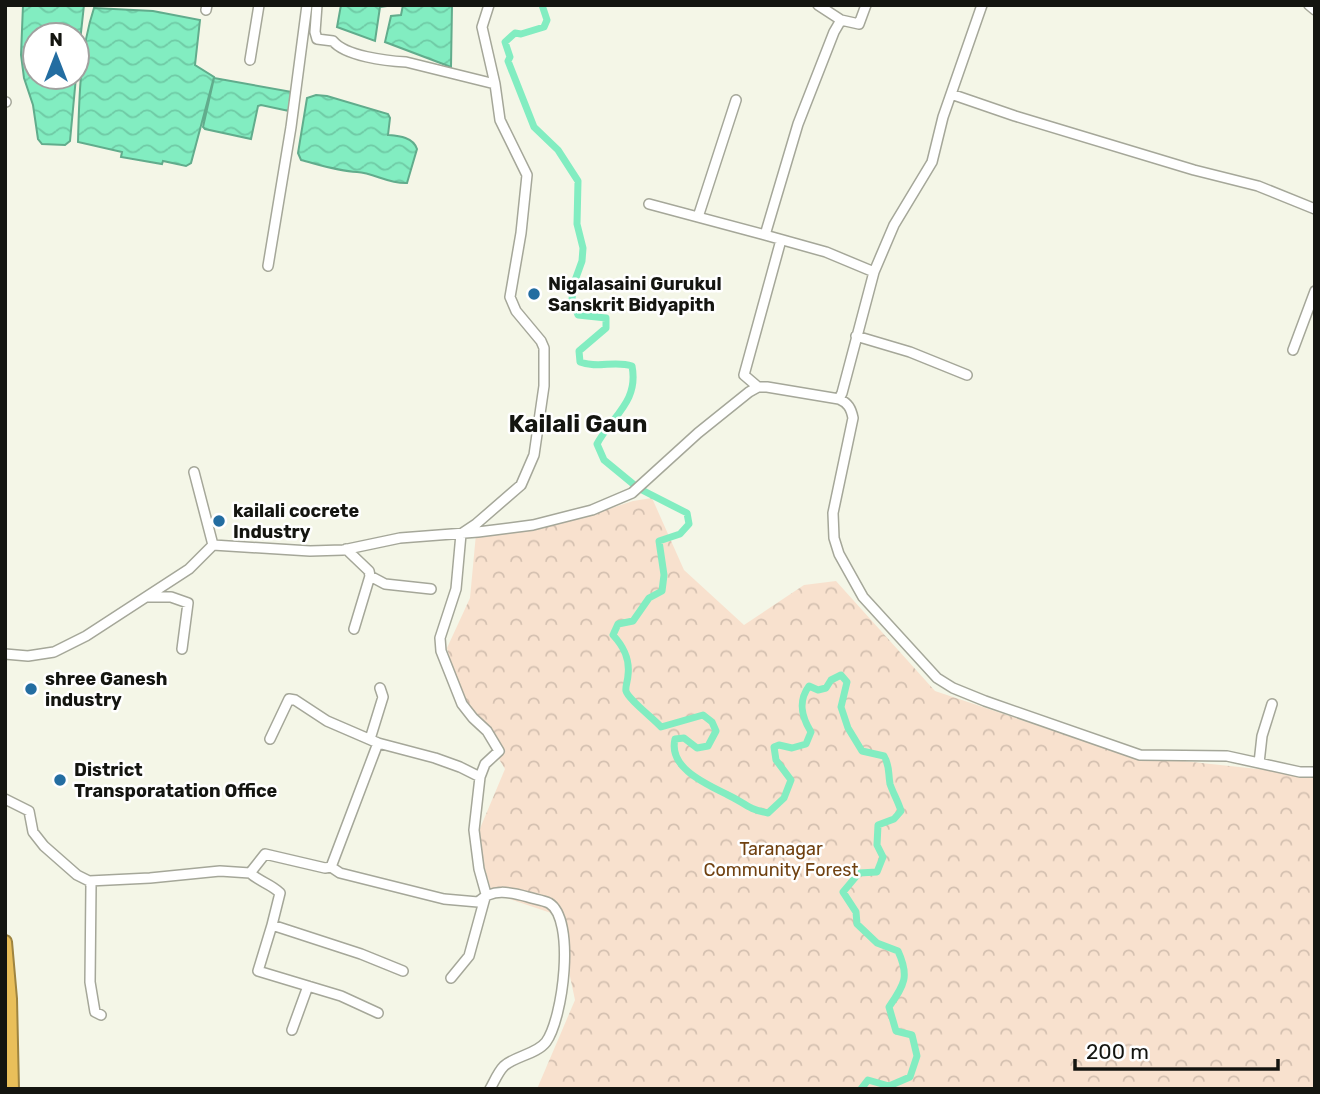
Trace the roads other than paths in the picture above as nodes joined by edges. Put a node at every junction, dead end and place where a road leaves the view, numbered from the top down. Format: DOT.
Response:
graph roads {
  1 [pos="259,5"];
  2 [pos="307,5"];
  3 [pos="317,5"];
  4 [pos="489,5"];
  5 [pos="818,5"];
  6 [pos="866,5"];
  7 [pos="982,5"];
  8 [pos="1310,5"];
  9 [pos="1315,10"];
  10 [pos="841,20"];
  11 [pos="250,60"];
  12 [pos="495,84"];
  13 [pos="951,94"];
  14 [pos="736,100"];
  15 [pos="649,204"];
  16 [pos="1315,209"];
  17 [pos="698,217"];
  18 [pos="765,235"];
  19 [pos="781,240"];
  20 [pos="268,266"];
  21 [pos="874,272"];
  22 [pos="1315,291"];
  23 [pos="856,336"];
  24 [pos="1293,350"];
  25 [pos="967,375"];
  26 [pos="758,387"];
  27 [pos="839,399"];
  28 [pos="194,472"];
  29 [pos="461,534"];
  30 [pos="213,545"];
  31 [pos="346,549"];
  32 [pos="370,576"];
  33 [pos="431,589"];
  34 [pos="148,597"];
  35 [pos="354,629"];
  36 [pos="182,649"];
  37 [pos="5,654"];
  38 [pos="380,688"];
  39 [pos="1272,704"];
  40 [pos="270,739"];
  41 [pos="374,741"];
  42 [pos="1259,763"];
  43 [pos="1315,772"];
  44 [pos="480,777"];
  45 [pos="5,799"];
  46 [pos="331,867"];
  47 [pos="250,873"];
  48 [pos="89,881"];
  49 [pos="486,894"];
  50 [pos="272,925"];
  51 [pos="5,943"];
  52 [pos="403,971"];
  53 [pos="451,978"];
  54 [pos="308,986"];
  55 [pos="378,1013"];
  56 [pos="101,1015"];
  57 [pos="292,1030"];
  58 [pos="12,1089"];
  59 [pos="490,1089"];
  1 -- 11 [label="street"];
  2 -- 20 [label="street"];
  3 -- 12 [label="street"];
  4 -- 12 [label="street"];
  5 -- 10 [label="street"];
  6 -- 10 [label="street"];
  7 -- 13 [label="street"];
  8 -- 9 [label="street"];
  10 -- 18 [label="street"];
  12 -- 29 [label="street"];
  13 -- 16 [label="street"];
  13 -- 21 [label="street"];
  14 -- 17 [label="street"];
  15 -- 17 [label="street"];
  17 -- 18 [label="street"];
  18 -- 19 [label="street"];
  19 -- 21 [label="street"];
  19 -- 26 [label="street"];
  21 -- 23 [label="street"];
  22 -- 24 [label="street"];
  23 -- 25 [label="street"];
  23 -- 27 [label="street"];
  26 -- 27 [label="street"];
  26 -- 29 [label="street"];
  27 -- 42 [label="street"];
  28 -- 30 [label="street"];
  29 -- 31 [label="street"];
  29 -- 44 [label="street"];
  30 -- 31 [label="street"];
  30 -- 34 [label="street"];
  31 -- 32 [label="street"];
  32 -- 33 [label="street"];
  32 -- 35 [label="street"];
  34 -- 36 [label="street"];
  34 -- 37 [label="street"];
  38 -- 41 [label="street"];
  39 -- 42 [label="street"];
  40 -- 41 [label="street"];
  41 -- 44 [label="street"];
  41 -- 46 [label="street"];
  42 -- 43 [label="street"];
  44 -- 49 [label="street"];
  45 -- 48 [label="street"];
  46 -- 47 [label="street"];
  46 -- 49 [label="street"];
  47 -- 48 [label="street"];
  47 -- 50 [label="street"];
  48 -- 56 [label="street"];
  49 -- 53 [label="street"];
  49 -- 59 [label="street"];
  50 -- 52 [label="street"];
  50 -- 54 [label="street"];
  51 -- 58 [label="highway"];
  54 -- 55 [label="street"];
  54 -- 57 [label="street"];
}
